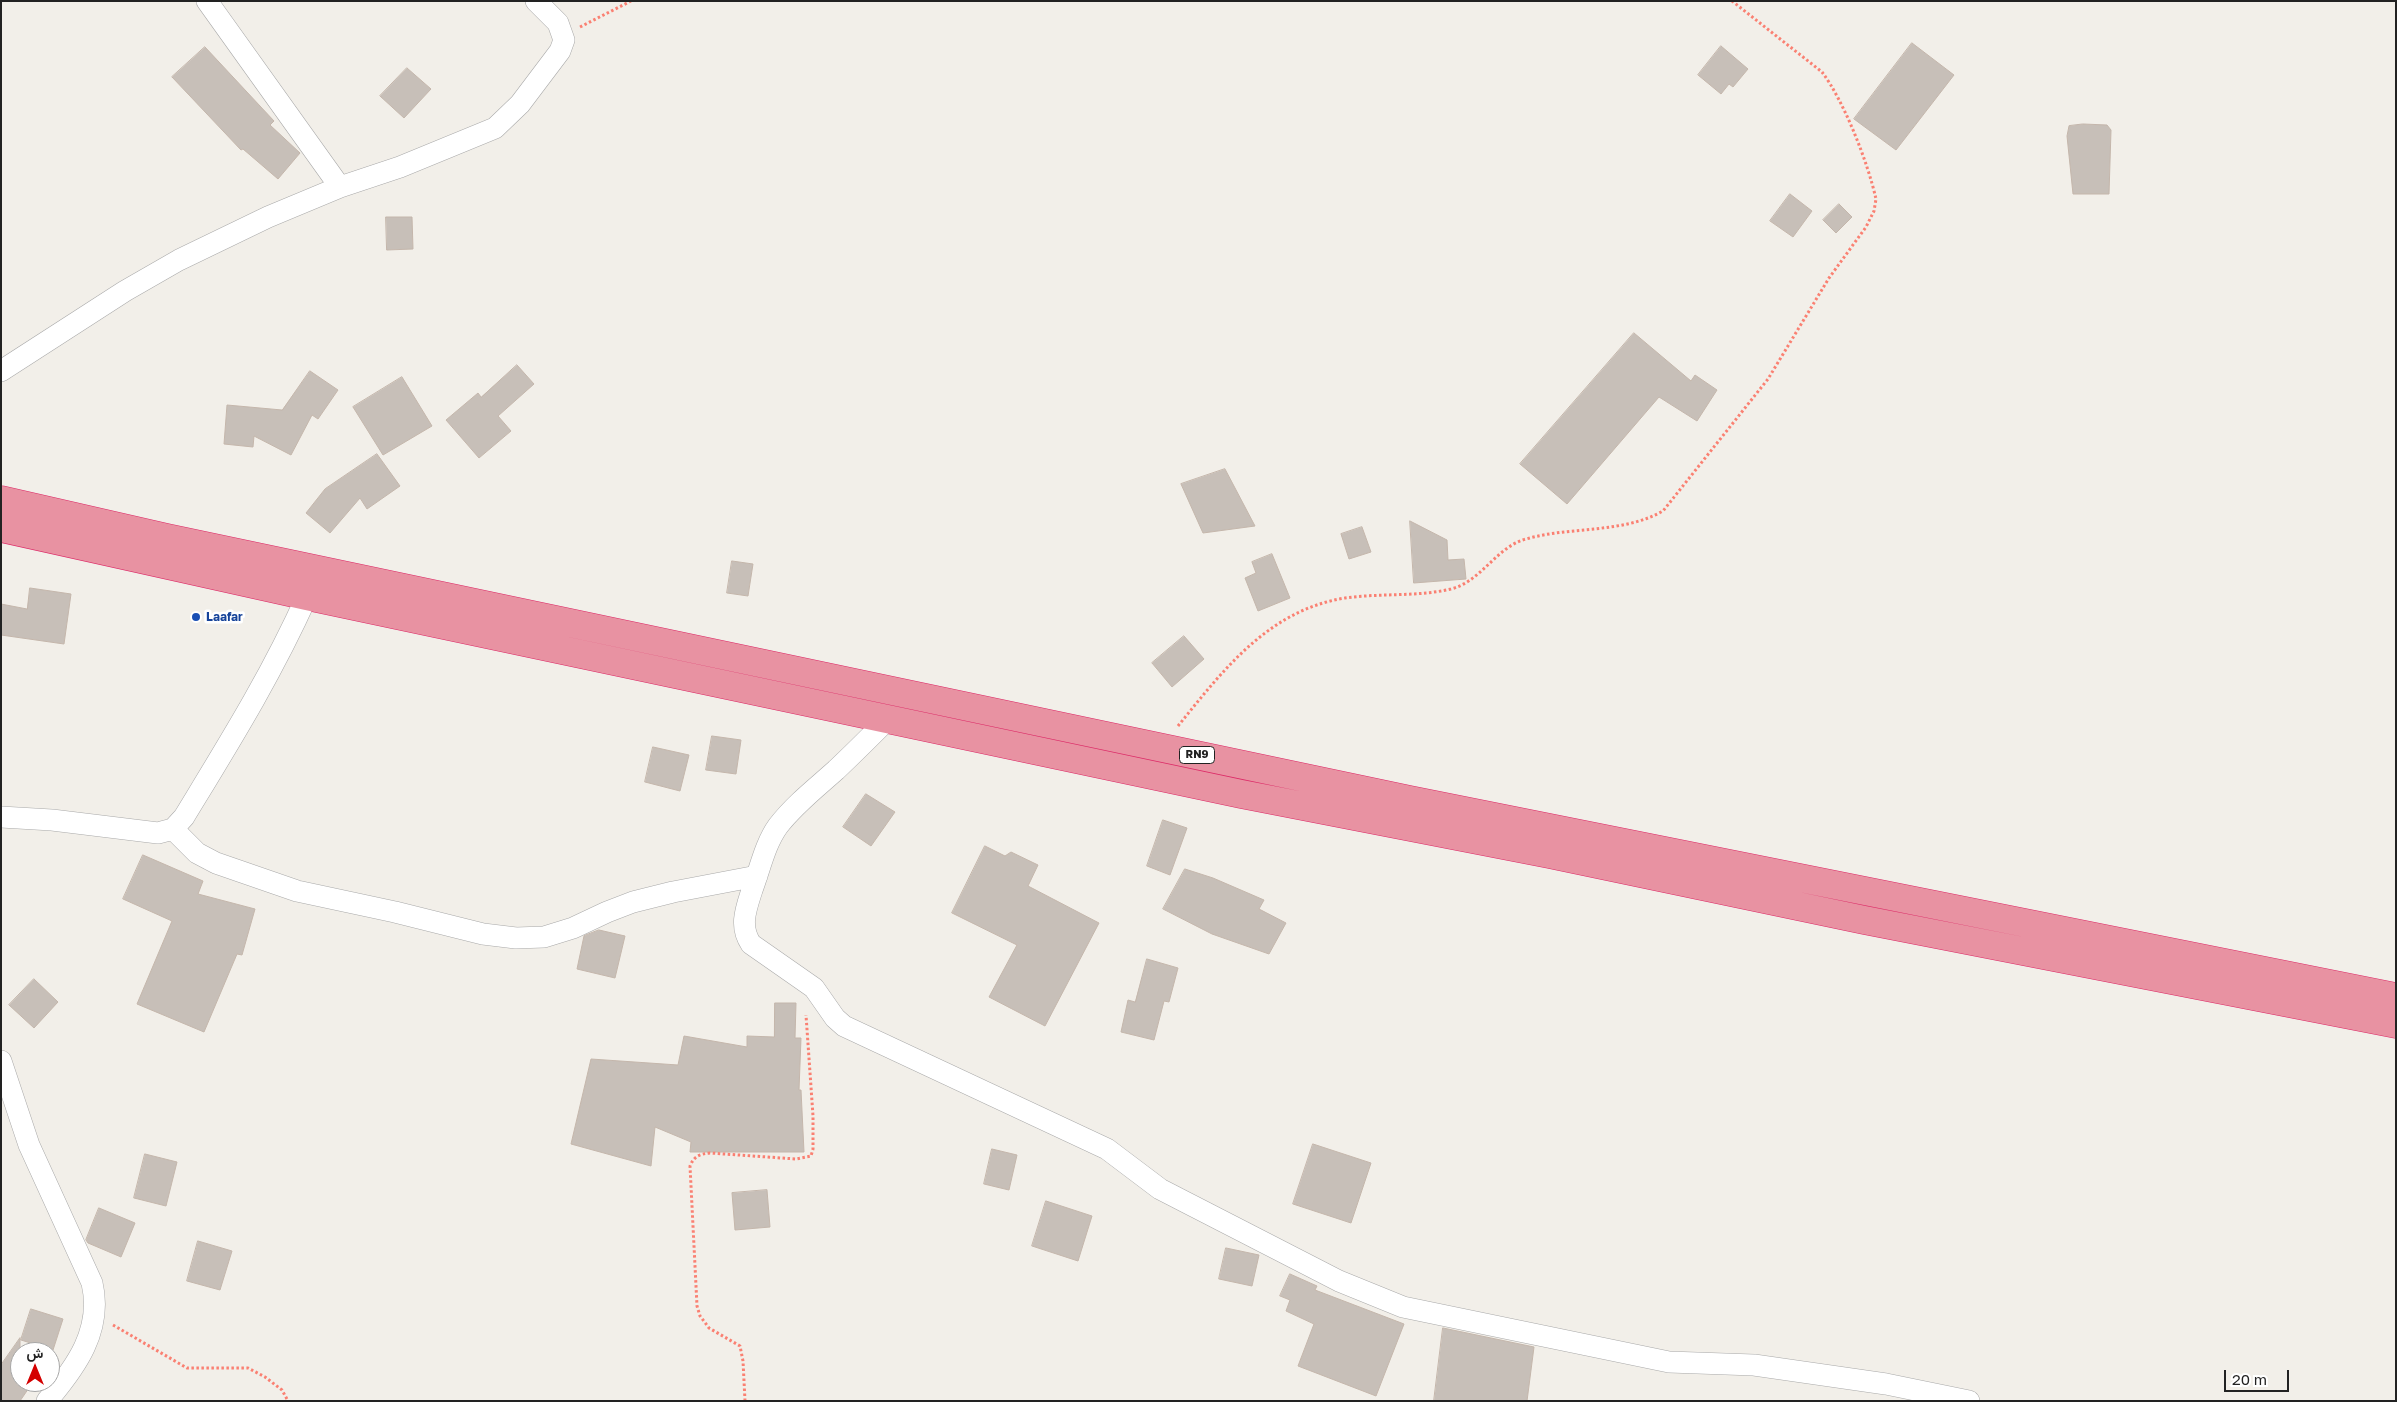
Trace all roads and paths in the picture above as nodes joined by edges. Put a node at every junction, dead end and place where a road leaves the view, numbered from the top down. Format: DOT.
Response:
graph roads {
  1 [pos="207,1"];
  2 [pos="536,1"];
  3 [pos="631,1"];
  4 [pos="1732,1"];
  5 [pos="564,34"];
  6 [pos="340,187"];
  7 [pos="1,371"];
  8 [pos="1,500"];
  9 [pos="1,528"];
  10 [pos="307,596"];
  11 [pos="888,719"];
  12 [pos="1160,748"];
  13 [pos="1,817"];
  14 [pos="173,829"];
  15 [pos="757,876"];
  16 [pos="805,982"];
  17 [pos="2396,997"];
  18 [pos="2396,1024"];
  19 [pos="1,1061"];
  20 [pos="96,1309"];
  21 [pos="47,1401"];
  22 [pos="288,1401"];
  23 [pos="745,1401"];
  24 [pos="1968,1401"];
  1 -- 6 [label="street"];
  2 -- 5 [label="street"];
  3 -- 5 [label="path"];
  4 -- 12 [label="path"];
  5 -- 6 [label="street"];
  6 -- 7 [label="street"];
  8 -- 12 [label="highway, RN9"];
  9 -- 10 [label="highway, RN9"];
  10 -- 11 [label="highway, RN9"];
  10 -- 14 [label="street"];
  11 -- 15 [label="street"];
  11 -- 18 [label="highway, RN9"];
  12 -- 17 [label="highway, RN9"];
  13 -- 14 [label="street"];
  14 -- 15 [label="street"];
  15 -- 16 [label="street"];
  16 -- 23 [label="path"];
  16 -- 24 [label="street"];
  19 -- 20 [label="street"];
  20 -- 21 [label="street"];
  20 -- 22 [label="path"];
}
